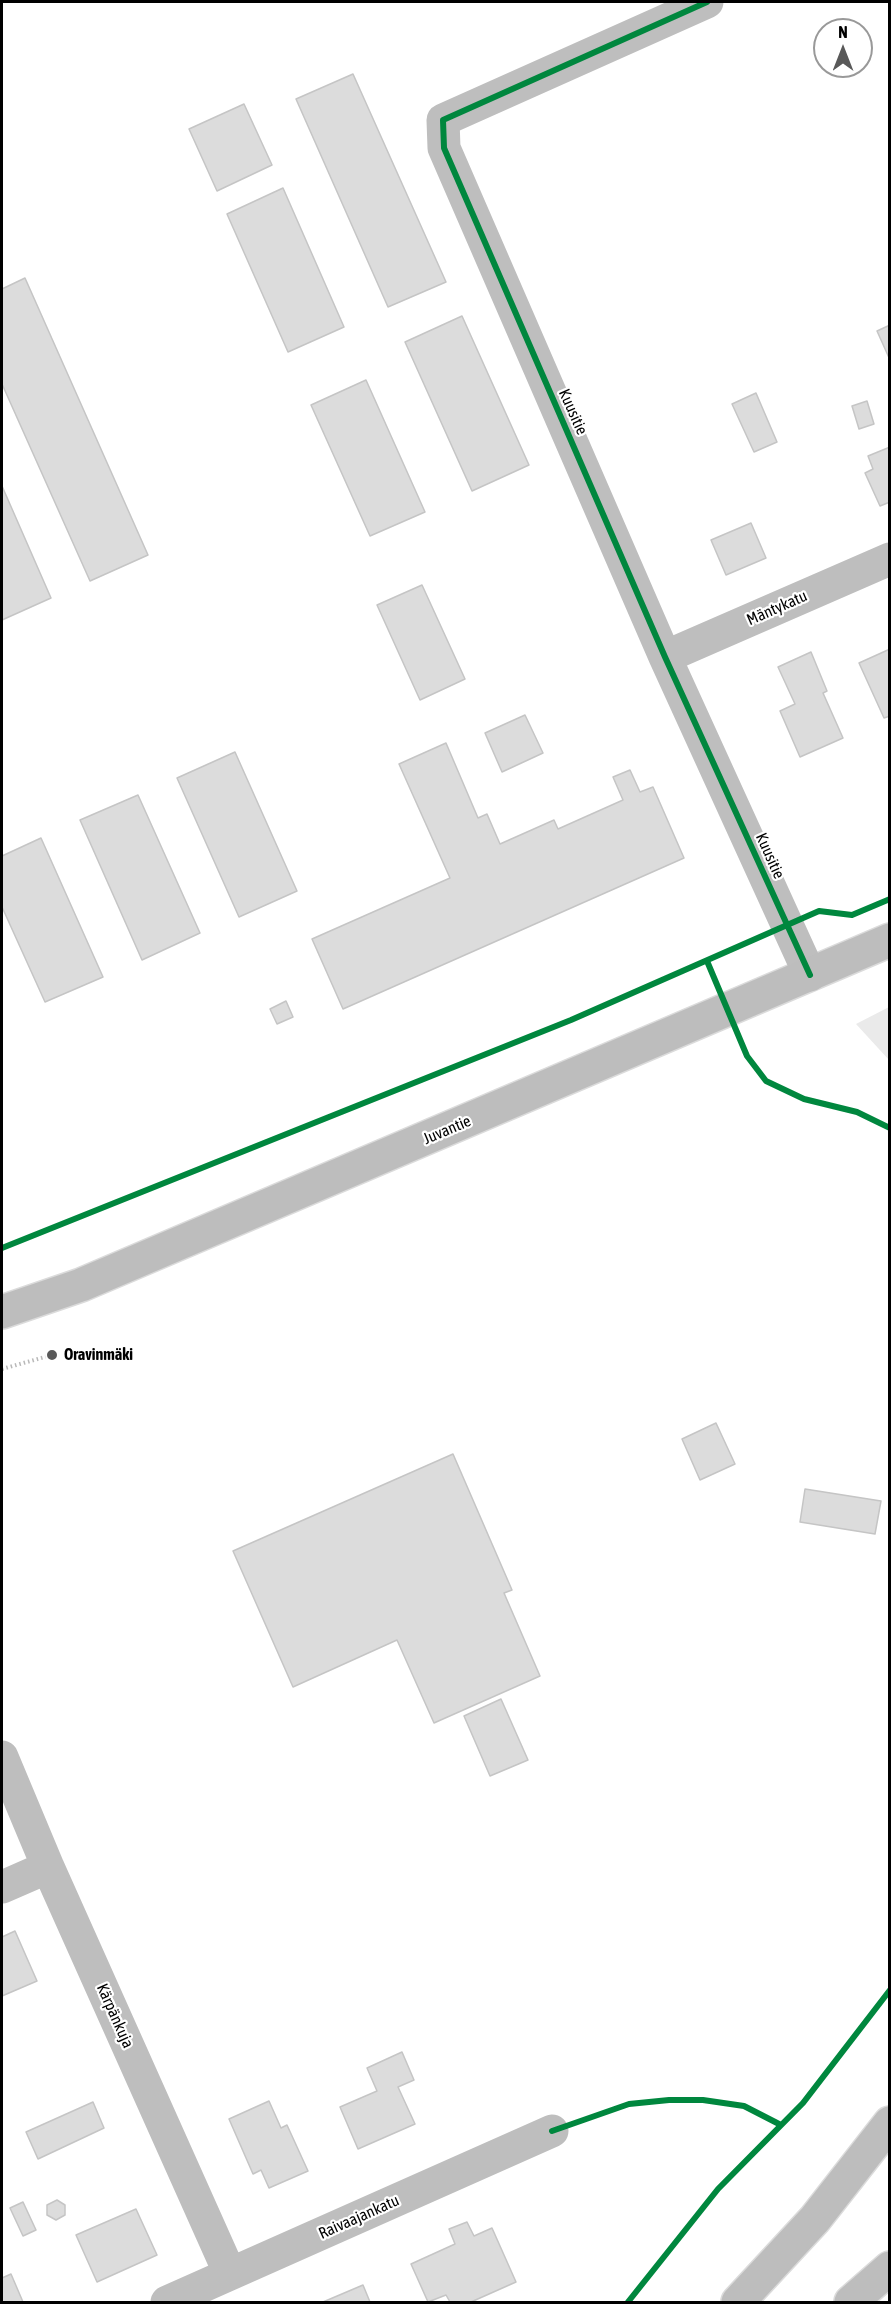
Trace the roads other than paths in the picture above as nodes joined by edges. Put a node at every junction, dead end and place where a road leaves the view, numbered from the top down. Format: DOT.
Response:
graph roads {
  1 [pos="707,2"];
  2 [pos="890,559"];
  3 [pos="665,657"];
  4 [pos="890,940"];
  5 [pos="810,975"];
  6 [pos="2,1312"];
  7 [pos="2,1757"];
  8 [pos="48,1867"];
  9 [pos="2,1887"];
  10 [pos="890,2124"];
  11 [pos="552,2131"];
  12 [pos="890,2268"];
  13 [pos="230,2274"];
  14 [pos="167,2302"];
  15 [pos="738,2302"];
  16 [pos="851,2302"];
  1 -- 3 [label="street, Kuusitie"];
  2 -- 3 [label="street, Mäntykatu"];
  3 -- 5 [label="street, Kuusitie"];
  4 -- 5 [label="main road, Juvantie"];
  5 -- 6 [label="main road, Juvantie"];
  7 -- 8 [label="street, Kärpänkuja"];
  8 -- 9 [label="street"];
  8 -- 13 [label="street, Kärpänkuja"];
  10 -- 15 [label="main road"];
  11 -- 13 [label="street, Raivaajankatu"];
  12 -- 16 [label="main road"];
  13 -- 14 [label="street, Raivaajankatu"];
}
